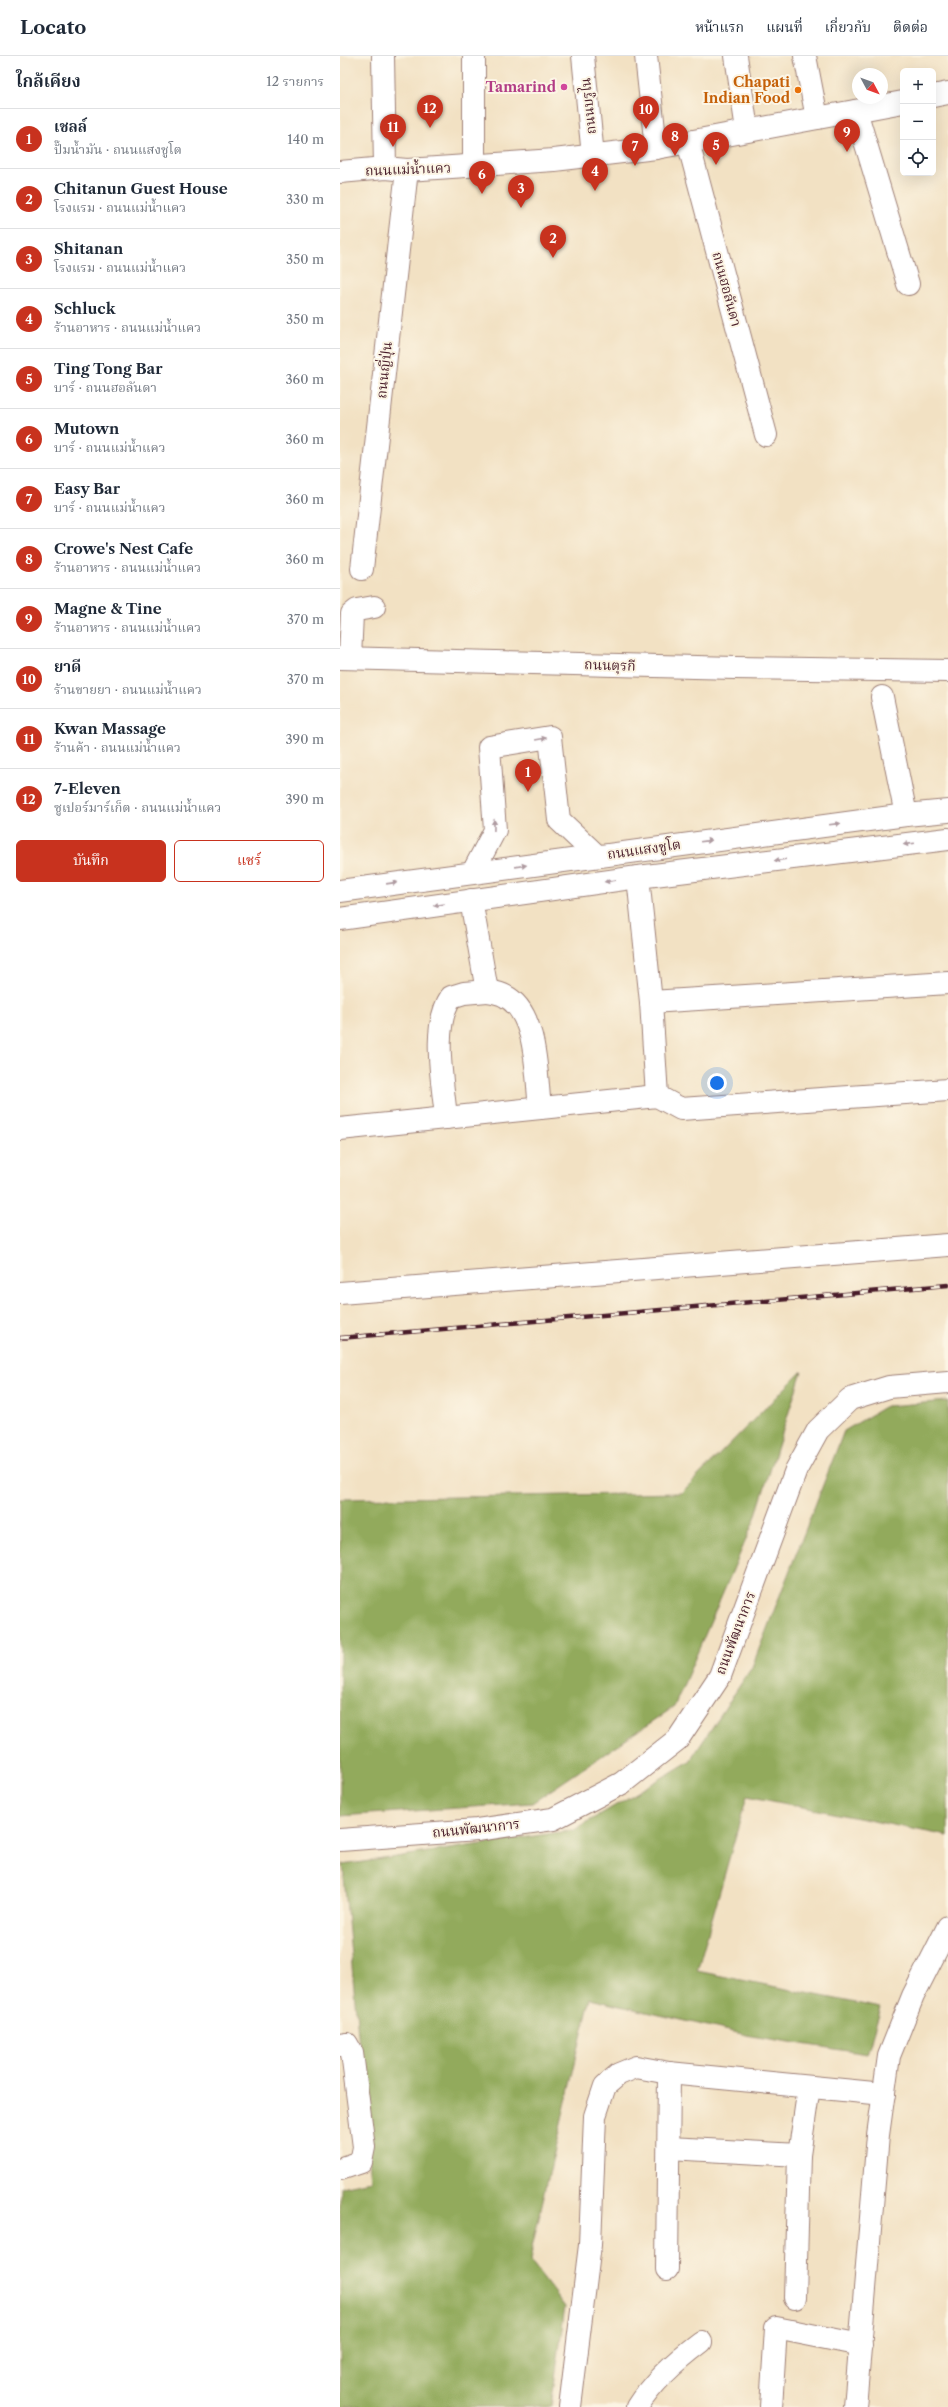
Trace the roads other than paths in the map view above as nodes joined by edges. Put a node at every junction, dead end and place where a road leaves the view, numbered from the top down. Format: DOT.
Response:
graph roads {
  1 [pos="383,56"];
  2 [pos="474,56"];
  3 [pos="583,56"];
  4 [pos="646,56"];
  5 [pos="736,56"];
  6 [pos="805,56"];
  7 [pos="948,94"];
  8 [pos="936,96"];
  9 [pos="900,103"];
  10 [pos="856,111"];
  11 [pos="817,118"];
  12 [pos="747,130"];
  13 [pos="688,142"];
  14 [pos="656,148"];
  15 [pos="593,156"];
  16 [pos="474,166"];
  17 [pos="385,168"];
  18 [pos="407,170"];
  19 [pos="340,172"];
  20 [pos="908,284"];
  21 [pos="766,435"];
  22 [pos="362,569"];
  23 [pos="374,606"];
  24 [pos="345,658"];
  25 [pos="948,672"];
  26 [pos="882,697"];
  27 [pos="948,811"];
  28 [pos="906,815"];
  29 [pos="948,839"];
  30 [pos="640,849"];
  31 [pos="596,855"];
  32 [pos="473,872"];
  33 [pos="638,877"];
  34 [pos="370,886"];
  35 [pos="340,890"];
  36 [pos="471,900"];
  37 [pos="371,914"];
  38 [pos="340,919"];
  39 [pos="948,983"];
  40 [pos="487,991"];
  41 [pos="651,1002"];
  42 [pos="948,1090"];
  43 [pos="657,1096"];
  44 [pos="540,1108"];
  45 [pos="446,1118"];
  46 [pos="340,1129"];
  47 [pos="948,1245"];
  48 [pos="340,1293"];
  49 [pos="948,1382"];
  50 [pos="340,1840"];
  51 [pos="948,1927"];
  52 [pos="340,2045"];
  53 [pos="669,2073"];
  54 [pos="809,2087"];
  55 [pos="884,2094"];
  56 [pos="668,2148"];
  57 [pos="800,2155"];
  58 [pos="340,2169"];
  59 [pos="667,2269"];
  60 [pos="795,2298"];
  61 [pos="701,2342"];
  62 [pos="861,2345"];
  63 [pos="570,2407"];
  64 [pos="637,2407"];
  65 [pos="771,2407"];
  66 [pos="855,2407"];
  1 -- 17 [label="street"];
  2 -- 16 [label="street"];
  3 -- 15 [label="street, ถนนบรูไน"];
  4 -- 14 [label="street"];
  5 -- 12 [label="street"];
  6 -- 11 [label="street"];
  7 -- 8 [label="street"];
  9 -- 10 [label="street, ถนนแม่น้ำแคว"];
  10 -- 11 [label="street, ถนนแม่น้ำแคว"];
  10 -- 20 [label="street"];
  11 -- 12 [label="street, ถนนแม่น้ำแคว"];
  12 -- 13 [label="street, ถนนแม่น้ำแคว"];
  13 -- 14 [label="street, ถนนแม่น้ำแคว"];
  13 -- 21 [label="street, ถนนฮอลันดา"];
  14 -- 15 [label="street, ถนนแม่น้ำแคว"];
  15 -- 16 [label="street, ถนนแม่น้ำแคว"];
  16 -- 18 [label="street, ถนนแม่น้ำแคว"];
  17 -- 18 [label="street, ถนนแม่น้ำแคว"];
  17 -- 19 [label="street, ถนนแม่น้ำแคว"];
  18 -- 22 [label="street, ถนนญี่ปุ่น"];
  23 -- 24 [label="street"];
  24 -- 25 [label="street, ถนนตุรกี"];
  26 -- 28 [label="street"];
  27 -- 28 [label="street, ถนนแสงชูโต"];
  30 -- 28 [label="street, ถนนแสงชูโต, one-way"];
  29 -- 33 [label="street, ถนนแสงชูโต, one-way"];
  30 -- 31 [label="street, ถนนแสงชูโต"];
  30 -- 33 [label="street"];
  32 -- 31 [label="street, ถนนแสงชูโต, one-way"];
  32 -- 31 [label="street, one-way"];
  34 -- 32 [label="street, ถนนแสงชูโต, one-way"];
  33 -- 36 [label="street, ถนนแสงชูโต, one-way"];
  33 -- 41 [label="street"];
  34 -- 35 [label="street, ถนนแสงชูโต"];
  34 -- 37 [label="street"];
  36 -- 37 [label="street, ถนนแสงชูโต, one-way"];
  36 -- 40 [label="street"];
  37 -- 38 [label="street, ถนนแสงชูโต"];
  39 -- 41 [label="street"];
  40 -- 44 [label="street"];
  40 -- 45 [label="street"];
  41 -- 43 [label="street"];
  42 -- 43 [label="street"];
  43 -- 44 [label="street"];
  44 -- 45 [label="street"];
  45 -- 46 [label="street"];
  47 -- 48 [label="street"];
  49 -- 50 [label="street, ถนนพัฒนาการ"];
  51 -- 55 [label="street"];
  52 -- 58 [label="street"];
  53 -- 54 [label="street"];
  53 -- 56 [label="street"];
  53 -- 63 [label="street"];
  54 -- 55 [label="street"];
  54 -- 57 [label="street"];
  55 -- 62 [label="street"];
  56 -- 57 [label="street"];
  56 -- 59 [label="street"];
  57 -- 60 [label="street"];
  61 -- 64 [label="street"];
  62 -- 65 [label="street"];
  62 -- 66 [label="street"];
}
